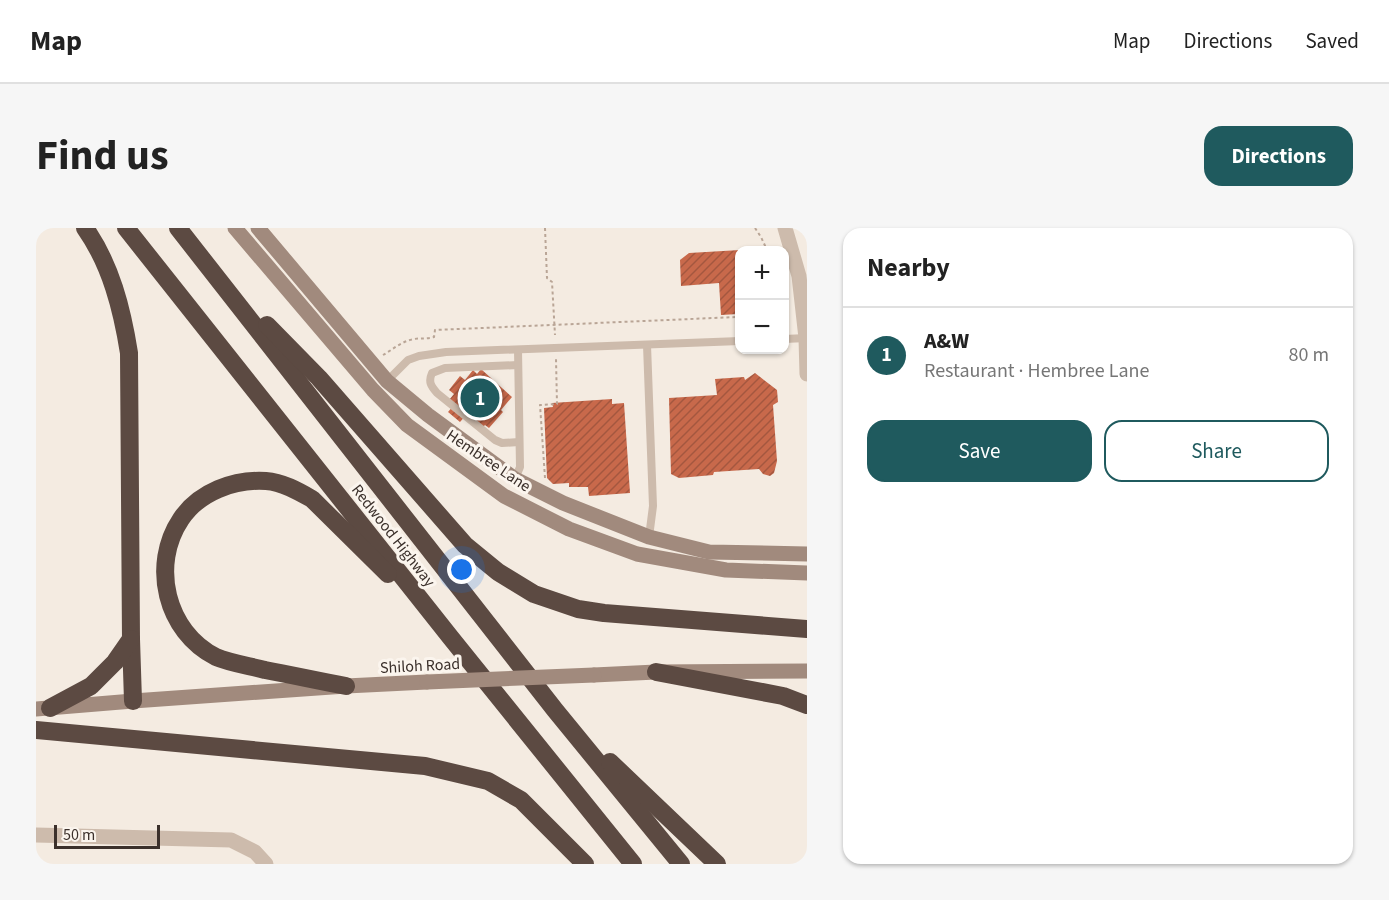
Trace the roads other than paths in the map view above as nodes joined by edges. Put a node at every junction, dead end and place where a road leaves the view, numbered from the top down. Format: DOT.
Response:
graph roads {
  1 [pos="85,228"];
  2 [pos="126,228"];
  3 [pos="178,228"];
  4 [pos="235,228"];
  5 [pos="258,228"];
  6 [pos="785,228"];
  7 [pos="201,257"];
  8 [pos="803,281"];
  9 [pos="806,338"];
  10 [pos="789,339"];
  11 [pos="735,341"];
  12 [pos="647,345"];
  13 [pos="518,350"];
  14 [pos="518,365"];
  15 [pos="807,374"];
  16 [pos="387,381"];
  17 [pos="519,442"];
  18 [pos="515,479"];
  19 [pos="649,537"];
  20 [pos="807,554"];
  21 [pos="807,573"];
  22 [pos="807,629"];
  23 [pos="451,638"];
  24 [pos="131,639"];
  25 [pos="807,671"];
  26 [pos="656,672"];
  27 [pos="346,686"];
  28 [pos="133,701"];
  29 [pos="807,705"];
  30 [pos="43,709"];
  31 [pos="555,710"];
  32 [pos="36,730"];
  33 [pos="36,835"];
  34 [pos="266,864"];
  35 [pos="585,864"];
  36 [pos="633,864"];
  37 [pos="681,864"];
  38 [pos="717,864"];
  1 -- 24 [label="highway"];
  2 -- 23 [label="highway, Redwood Highway"];
  3 -- 7 [label="highway, Redwood Highway"];
  4 -- 21 [label="street, Hembree Lane"];
  5 -- 16 [label="street, Hembree Lane"];
  6 -- 8 [label="street"];
  7 -- 22 [label="highway"];
  7 -- 31 [label="highway, Redwood Highway"];
  8 -- 9 [label="street"];
  9 -- 10 [label="lane"];
  9 -- 15 [label="street"];
  11 -- 12 [label="lane"];
  12 -- 13 [label="lane"];
  12 -- 19 [label="lane"];
  13 -- 14 [label="lane"];
  13 -- 16 [label="lane"];
  14 -- 17 [label="lane"];
  14 -- 17 [label="lane"];
  16 -- 18 [label="street, Hembree Lane"];
  17 -- 18 [label="lane"];
  18 -- 19 [label="street, Hembree Lane"];
  19 -- 20 [label="street, Hembree Lane"];
  23 -- 27 [label="highway"];
  23 -- 36 [label="highway, Redwood Highway"];
  24 -- 28 [label="highway"];
  24 -- 30 [label="highway"];
  25 -- 26 [label="street, Shiloh Road"];
  26 -- 27 [label="street, Shiloh Road, bridge"];
  26 -- 29 [label="highway"];
  27 -- 28 [label="street, Shiloh Road"];
  28 -- 30 [label="street, Shiloh Road"];
  31 -- 37 [label="highway, Redwood Highway"];
  31 -- 38 [label="highway"];
  32 -- 35 [label="highway"];
  33 -- 34 [label="street"];
}
